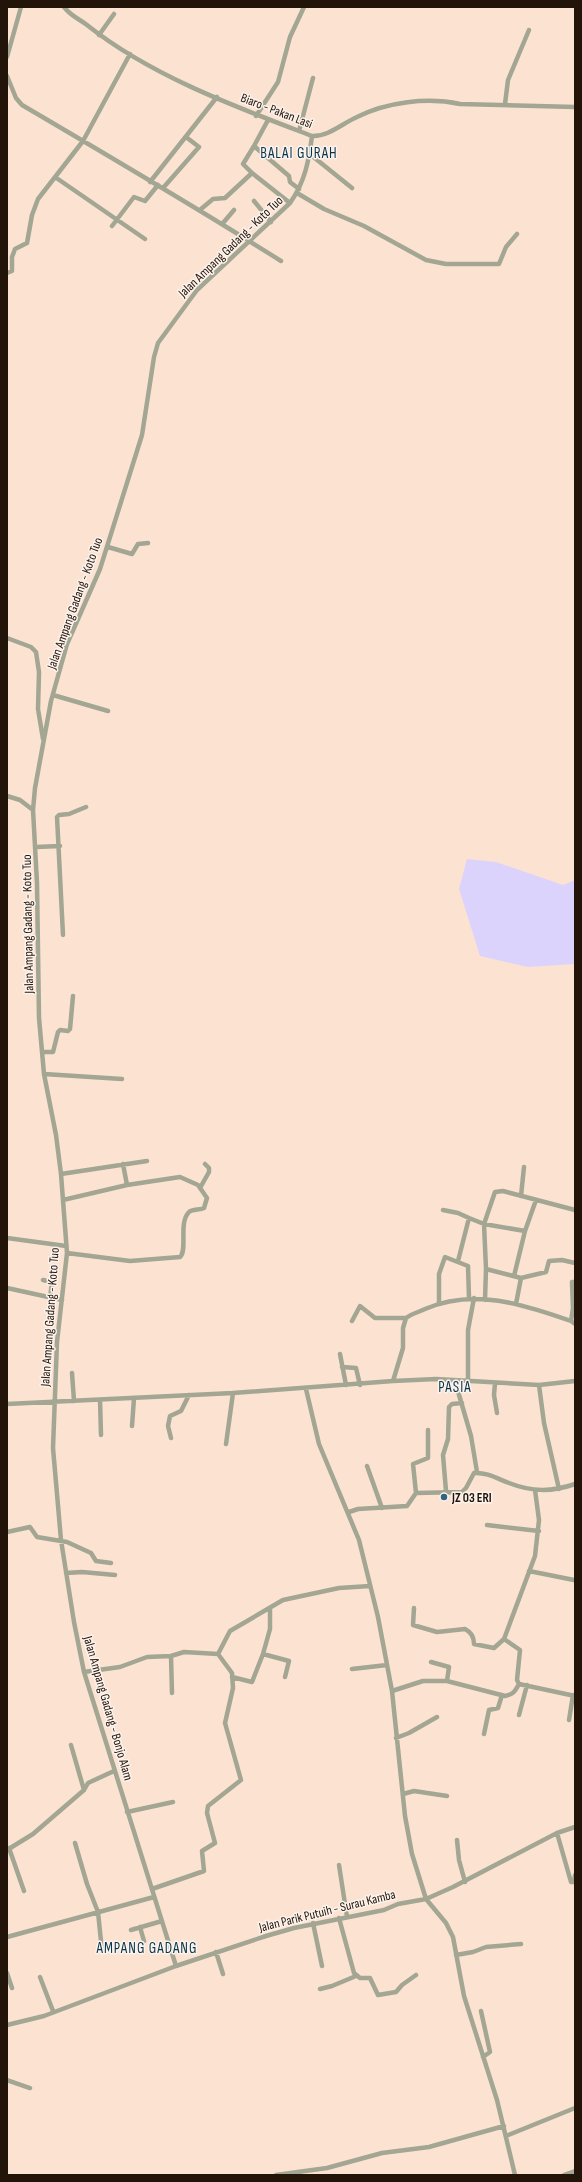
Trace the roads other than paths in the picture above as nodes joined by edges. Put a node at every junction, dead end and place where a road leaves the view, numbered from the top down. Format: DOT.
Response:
graph roads {
  1 [pos="21,7"];
  2 [pos="64,7"];
  3 [pos="304,7"];
  4 [pos="114,14"];
  5 [pos="529,30"];
  6 [pos="99,35"];
  7 [pos="130,54"];
  8 [pos="7,57"];
  9 [pos="7,76"];
  10 [pos="313,78"];
  11 [pos="217,97"];
  12 [pos="505,104"];
  13 [pos="575,107"];
  14 [pos="256,116"];
  15 [pos="268,120"];
  16 [pos="299,131"];
  17 [pos="312,136"];
  18 [pos="186,138"];
  19 [pos="83,141"];
  20 [pos="254,146"];
  21 [pos="311,156"];
  22 [pos="252,173"];
  23 [pos="54,178"];
  24 [pos="150,182"];
  25 [pos="158,185"];
  26 [pos="163,188"];
  27 [pos="352,188"];
  28 [pos="298,191"];
  29 [pos="254,201"];
  30 [pos="290,203"];
  31 [pos="200,209"];
  32 [pos="234,210"];
  33 [pos="116,220"];
  34 [pos="271,222"];
  35 [pos="223,223"];
  36 [pos="112,226"];
  37 [pos="517,234"];
  38 [pos="145,239"];
  39 [pos="250,241"];
  40 [pos="281,261"];
  41 [pos="7,273"];
  42 [pos="148,543"];
  43 [pos="108,547"];
  44 [pos="7,638"];
  45 [pos="53,695"];
  46 [pos="108,711"];
  47 [pos="44,741"];
  48 [pos="7,796"];
  49 [pos="86,807"];
  50 [pos="33,810"];
  51 [pos="60,846"];
  52 [pos="36,847"];
  53 [pos="63,935"];
  54 [pos="74,996"];
  55 [pos="42,1052"];
  56 [pos="44,1074"];
  57 [pos="122,1079"];
  58 [pos="147,1161"];
  59 [pos="123,1164"];
  60 [pos="205,1164"];
  61 [pos="524,1167"];
  62 [pos="61,1174"];
  63 [pos="127,1185"];
  64 [pos="200,1188"];
  65 [pos="521,1196"];
  66 [pos="63,1200"];
  67 [pos="536,1200"];
  68 [pos="443,1210"];
  69 [pos="575,1210"];
  70 [pos="469,1218"];
  71 [pos="484,1224"];
  72 [pos="525,1231"];
  73 [pos="7,1238"];
  74 [pos="66,1246"];
  75 [pos="67,1253"];
  76 [pos="458,1262"];
  77 [pos="575,1263"];
  78 [pos="486,1269"];
  79 [pos="514,1276"];
  80 [pos="521,1278"];
  81 [pos="43,1280"];
  82 [pos="575,1282"];
  83 [pos="7,1288"];
  84 [pos="50,1298"];
  85 [pos="472,1298"];
  86 [pos="62,1300"];
  87 [pos="485,1300"];
  88 [pos="439,1303"];
  89 [pos="516,1304"];
  90 [pos="406,1318"];
  91 [pos="352,1321"];
  92 [pos="573,1322"];
  93 [pos="340,1354"];
  94 [pos="342,1367"];
  95 [pos="72,1374"];
  96 [pos="393,1381"];
  97 [pos="455,1381"];
  98 [pos="468,1381"];
  99 [pos="575,1381"];
  100 [pos="495,1383"];
  101 [pos="360,1384"];
  102 [pos="346,1385"];
  103 [pos="540,1385"];
  104 [pos="306,1388"];
  105 [pos="233,1393"];
  106 [pos="189,1395"];
  107 [pos="134,1398"];
  108 [pos="100,1400"];
  109 [pos="74,1401"];
  110 [pos="54,1402"];
  111 [pos="462,1403"];
  112 [pos="7,1404"];
  113 [pos="498,1413"];
  114 [pos="132,1426"];
  115 [pos="428,1430"];
  116 [pos="101,1434"];
  117 [pos="172,1438"];
  118 [pos="226,1444"];
  119 [pos="367,1466"];
  120 [pos="477,1472"];
  121 [pos="575,1484"];
  122 [pos="559,1489"];
  123 [pos="535,1490"];
  124 [pos="446,1491"];
  125 [pos="416,1493"];
  126 [pos="382,1508"];
  127 [pos="349,1512"];
  128 [pos="488,1525"];
  129 [pos="539,1531"];
  130 [pos="7,1532"];
  131 [pos="61,1540"];
  132 [pos="111,1563"];
  133 [pos="529,1571"];
  134 [pos="66,1573"];
  135 [pos="115,1575"];
  136 [pos="574,1580"];
  137 [pos="370,1586"];
  138 [pos="270,1608"];
  139 [pos="414,1608"];
  140 [pos="504,1639"];
  141 [pos="218,1654"];
  142 [pos="263,1654"];
  143 [pos="171,1656"];
  144 [pos="431,1662"];
  145 [pos="387,1664"];
  146 [pos="352,1668"];
  147 [pos="84,1672"];
  148 [pos="285,1676"];
  149 [pos="232,1677"];
  150 [pos="447,1681"];
  151 [pos="518,1684"];
  152 [pos="526,1686"];
  153 [pos="392,1691"];
  154 [pos="172,1693"];
  155 [pos="502,1695"];
  156 [pos="574,1696"];
  157 [pos="519,1715"];
  158 [pos="437,1717"];
  159 [pos="568,1720"];
  160 [pos="484,1734"];
  161 [pos="396,1738"];
  162 [pos="71,1745"];
  163 [pos="114,1771"];
  164 [pos="84,1790"];
  165 [pos="403,1794"];
  166 [pos="447,1796"];
  167 [pos="173,1802"];
  168 [pos="127,1812"];
  169 [pos="575,1827"];
  170 [pos="557,1833"];
  171 [pos="457,1840"];
  172 [pos="75,1843"];
  173 [pos="8,1849"];
  174 [pos="339,1866"];
  175 [pos="575,1875"];
  176 [pos="465,1882"];
  177 [pos="152,1890"];
  178 [pos="24,1891"];
  179 [pos="154,1897"];
  180 [pos="426,1899"];
  181 [pos="98,1912"];
  182 [pos="347,1917"];
  183 [pos="339,1918"];
  184 [pos="162,1921"];
  185 [pos="313,1923"];
  186 [pos="140,1927"];
  187 [pos="131,1930"];
  188 [pos="7,1937"];
  189 [pos="144,1941"];
  190 [pos="521,1944"];
  191 [pos="102,1951"];
  192 [pos="216,1952"];
  193 [pos="456,1955"];
  194 [pos="176,1966"];
  195 [pos="322,1966"];
  196 [pos="7,1973"];
  197 [pos="223,1974"];
  198 [pos="416,1975"];
  199 [pos="356,1976"];
  200 [pos="40,1977"];
  201 [pos="12,1988"];
  202 [pos="320,1989"];
  203 [pos="53,2011"];
  204 [pos="481,2011"];
  205 [pos="7,2025"];
  206 [pos="483,2057"];
  207 [pos="7,2080"];
  208 [pos="30,2088"];
  209 [pos="575,2108"];
  210 [pos="504,2126"];
  211 [pos="506,2136"];
  212 [pos="575,2171"];
  213 [pos="276,2175"];
  214 [pos="515,2175"];
  215 [pos="564,2175"];
  1 -- 8 [label="street"];
  2 -- 6 [label="street, Biaro - Pakan Lasi"];
  3 -- 14 [label="street"];
  4 -- 6 [label="street"];
  5 -- 12 [label="street"];
  6 -- 7 [label="street, Biaro - Pakan Lasi"];
  7 -- 11 [label="street, Biaro - Pakan Lasi"];
  7 -- 19 [label="street"];
  9 -- 19 [label="street"];
  10 -- 16 [label="street"];
  11 -- 14 [label="street, Biaro - Pakan Lasi"];
  11 -- 18 [label="street"];
  12 -- 13 [label="street, Biaro - Pakan Lasi"];
  12 -- 17 [label="street, Biaro - Pakan Lasi"];
  14 -- 15 [label="street, Biaro - Pakan Lasi"];
  15 -- 16 [label="street, Biaro - Pakan Lasi"];
  15 -- 20 [label="street"];
  16 -- 17 [label="street, Biaro - Pakan Lasi"];
  17 -- 21 [label="street, Jalan Ampang Gadang - Koto Tuo"];
  18 -- 24 [label="street"];
  18 -- 26 [label="street"];
  19 -- 23 [label="street"];
  19 -- 24 [label="street"];
  20 -- 22 [label="street"];
  20 -- 28 [label="street"];
  21 -- 27 [label="street"];
  21 -- 28 [label="street, Jalan Ampang Gadang - Koto Tuo"];
  22 -- 30 [label="street"];
  22 -- 31 [label="street"];
  23 -- 33 [label="street"];
  23 -- 41 [label="street"];
  24 -- 25 [label="street"];
  25 -- 26 [label="street"];
  25 -- 33 [label="street"];
  26 -- 31 [label="street"];
  28 -- 30 [label="street, Jalan Ampang Gadang - Koto Tuo"];
  28 -- 37 [label="street"];
  29 -- 34 [label="street"];
  30 -- 34 [label="street, Jalan Ampang Gadang - Koto Tuo"];
  31 -- 35 [label="street"];
  32 -- 35 [label="street"];
  33 -- 36 [label="street"];
  33 -- 38 [label="street"];
  34 -- 39 [label="street, Jalan Ampang Gadang - Koto Tuo"];
  35 -- 39 [label="street"];
  39 -- 40 [label="street"];
  39 -- 43 [label="street, Jalan Ampang Gadang - Koto Tuo"];
  42 -- 43 [label="street"];
  43 -- 45 [label="street, Jalan Ampang Gadang - Koto Tuo"];
  44 -- 47 [label="street"];
  45 -- 46 [label="street"];
  45 -- 47 [label="street, Jalan Ampang Gadang - Koto Tuo"];
  47 -- 50 [label="street, Jalan Ampang Gadang - Koto Tuo"];
  48 -- 50 [label="street"];
  49 -- 51 [label="street"];
  50 -- 52 [label="street, Jalan Ampang Gadang - Koto Tuo"];
  51 -- 52 [label="street"];
  51 -- 53 [label="street"];
  52 -- 55 [label="street, Jalan Ampang Gadang - Koto Tuo"];
  54 -- 55 [label="street"];
  55 -- 56 [label="street, Jalan Ampang Gadang - Koto Tuo"];
  56 -- 57 [label="street"];
  56 -- 62 [label="street, Jalan Ampang Gadang - Koto Tuo"];
  58 -- 59 [label="street"];
  59 -- 62 [label="street"];
  59 -- 63 [label="street"];
  60 -- 64 [label="street"];
  61 -- 65 [label="street"];
  62 -- 66 [label="street, Jalan Ampang Gadang - Koto Tuo"];
  63 -- 64 [label="street"];
  63 -- 66 [label="street"];
  64 -- 75 [label="street"];
  65 -- 67 [label="street"];
  65 -- 71 [label="street"];
  66 -- 74 [label="street, Jalan Ampang Gadang - Koto Tuo"];
  67 -- 69 [label="street"];
  67 -- 72 [label="street"];
  68 -- 70 [label="street"];
  70 -- 71 [label="street"];
  70 -- 76 [label="street"];
  71 -- 72 [label="street"];
  71 -- 78 [label="street"];
  72 -- 79 [label="street"];
  73 -- 74 [label="street"];
  74 -- 75 [label="street, Jalan Ampang Gadang - Koto Tuo"];
  75 -- 86 [label="street, Jalan Ampang Gadang - Koto Tuo"];
  76 -- 85 [label="street"];
  76 -- 88 [label="street"];
  77 -- 80 [label="street"];
  78 -- 79 [label="street"];
  78 -- 87 [label="street"];
  79 -- 80 [label="street"];
  80 -- 89 [label="street"];
  81 -- 84 [label="street"];
  82 -- 92 [label="street"];
  83 -- 84 [label="street"];
  84 -- 86 [label="street"];
  85 -- 87 [label="street"];
  85 -- 88 [label="street"];
  85 -- 98 [label="street"];
  86 -- 110 [label="street, Jalan Ampang Gadang - Koto Tuo"];
  87 -- 89 [label="street"];
  88 -- 90 [label="street"];
  89 -- 92 [label="street"];
  90 -- 91 [label="street"];
  90 -- 96 [label="street"];
  93 -- 94 [label="street"];
  94 -- 101 [label="street"];
  94 -- 102 [label="street"];
  95 -- 109 [label="street"];
  96 -- 97 [label="street"];
  96 -- 101 [label="street"];
  97 -- 98 [label="street"];
  97 -- 111 [label="street"];
  98 -- 100 [label="street"];
  99 -- 103 [label="street"];
  100 -- 103 [label="street"];
  100 -- 113 [label="street"];
  101 -- 102 [label="street"];
  102 -- 104 [label="street"];
  103 -- 122 [label="street"];
  104 -- 105 [label="street"];
  104 -- 127 [label="street"];
  105 -- 106 [label="street"];
  105 -- 118 [label="street"];
  106 -- 107 [label="street"];
  106 -- 117 [label="street"];
  107 -- 108 [label="street"];
  107 -- 114 [label="street"];
  108 -- 109 [label="street"];
  108 -- 116 [label="street"];
  109 -- 110 [label="street"];
  110 -- 112 [label="street"];
  110 -- 131 [label="street, Jalan Ampang Gadang - Bonjo Alam"];
  111 -- 120 [label="street"];
  111 -- 124 [label="street"];
  115 -- 125 [label="street"];
  119 -- 126 [label="street"];
  120 -- 123 [label="street"];
  120 -- 124 [label="street"];
  121 -- 122 [label="street"];
  122 -- 123 [label="street"];
  123 -- 129 [label="street"];
  124 -- 125 [label="street"];
  125 -- 126 [label="street"];
  126 -- 127 [label="street"];
  127 -- 137 [label="street"];
  128 -- 129 [label="street"];
  129 -- 133 [label="street"];
  130 -- 131 [label="street"];
  131 -- 132 [label="street"];
  131 -- 134 [label="street, Jalan Ampang Gadang - Bonjo Alam"];
  133 -- 136 [label="street"];
  133 -- 140 [label="street"];
  134 -- 135 [label="street"];
  134 -- 147 [label="street, Jalan Ampang Gadang - Bonjo Alam"];
  137 -- 138 [label="street"];
  137 -- 145 [label="street"];
  138 -- 141 [label="street"];
  138 -- 142 [label="street"];
  139 -- 140 [label="street"];
  140 -- 151 [label="street"];
  141 -- 143 [label="street"];
  141 -- 149 [label="street"];
  142 -- 148 [label="street"];
  142 -- 149 [label="street"];
  143 -- 147 [label="street"];
  143 -- 154 [label="street"];
  144 -- 150 [label="street"];
  145 -- 146 [label="street"];
  145 -- 153 [label="street"];
  147 -- 163 [label="street, Jalan Ampang Gadang - Bonjo Alam"];
  149 -- 177 [label="street"];
  150 -- 153 [label="street"];
  150 -- 155 [label="street"];
  151 -- 152 [label="street"];
  151 -- 155 [label="street"];
  152 -- 156 [label="street"];
  152 -- 157 [label="street"];
  153 -- 161 [label="street"];
  155 -- 160 [label="street"];
  156 -- 159 [label="street"];
  158 -- 161 [label="street"];
  161 -- 165 [label="street"];
  162 -- 164 [label="street"];
  163 -- 164 [label="street"];
  163 -- 168 [label="street, Jalan Ampang Gadang - Bonjo Alam"];
  164 -- 173 [label="street"];
  165 -- 166 [label="street"];
  165 -- 180 [label="street"];
  167 -- 168 [label="street"];
  168 -- 177 [label="street, Jalan Ampang Gadang - Bonjo Alam"];
  169 -- 170 [label="street, Jalan Parik Putuih - Surau Kamba"];
  170 -- 175 [label="street"];
  170 -- 176 [label="street, Jalan Parik Putuih - Surau Kamba"];
  171 -- 176 [label="street"];
  172 -- 181 [label="street"];
  173 -- 178 [label="street"];
  174 -- 182 [label="street"];
  176 -- 180 [label="street, Jalan Parik Putuih - Surau Kamba"];
  177 -- 179 [label="street, Jalan Ampang Gadang - Bonjo Alam"];
  179 -- 181 [label="street"];
  179 -- 184 [label="street, Jalan Ampang Gadang - Bonjo Alam"];
  180 -- 182 [label="street, Jalan Parik Putuih - Surau Kamba"];
  180 -- 193 [label="street"];
  181 -- 188 [label="street"];
  181 -- 191 [label="street"];
  182 -- 183 [label="street, Jalan Parik Putuih - Surau Kamba"];
  183 -- 185 [label="street, Jalan Parik Putuih - Surau Kamba"];
  183 -- 199 [label="street"];
  184 -- 186 [label="street"];
  184 -- 194 [label="street, Jalan Ampang Gadang - Bonjo Alam"];
  185 -- 192 [label="street, Jalan Parik Putuih - Surau Kamba"];
  185 -- 195 [label="street"];
  186 -- 187 [label="street"];
  186 -- 189 [label="street"];
  190 -- 193 [label="street"];
  192 -- 194 [label="street, Jalan Parik Putuih - Surau Kamba"];
  192 -- 197 [label="street"];
  193 -- 206 [label="street"];
  194 -- 203 [label="street, Jalan Parik Putuih - Surau Kamba"];
  196 -- 201 [label="street"];
  198 -- 199 [label="street"];
  199 -- 202 [label="street"];
  200 -- 203 [label="street"];
  203 -- 205 [label="street, Jalan Parik Putuih - Surau Kamba"];
  204 -- 206 [label="street"];
  206 -- 210 [label="street"];
  207 -- 208 [label="street"];
  209 -- 211 [label="street"];
  210 -- 211 [label="street"];
  210 -- 213 [label="street"];
  211 -- 214 [label="street"];
  212 -- 215 [label="street"];
}
